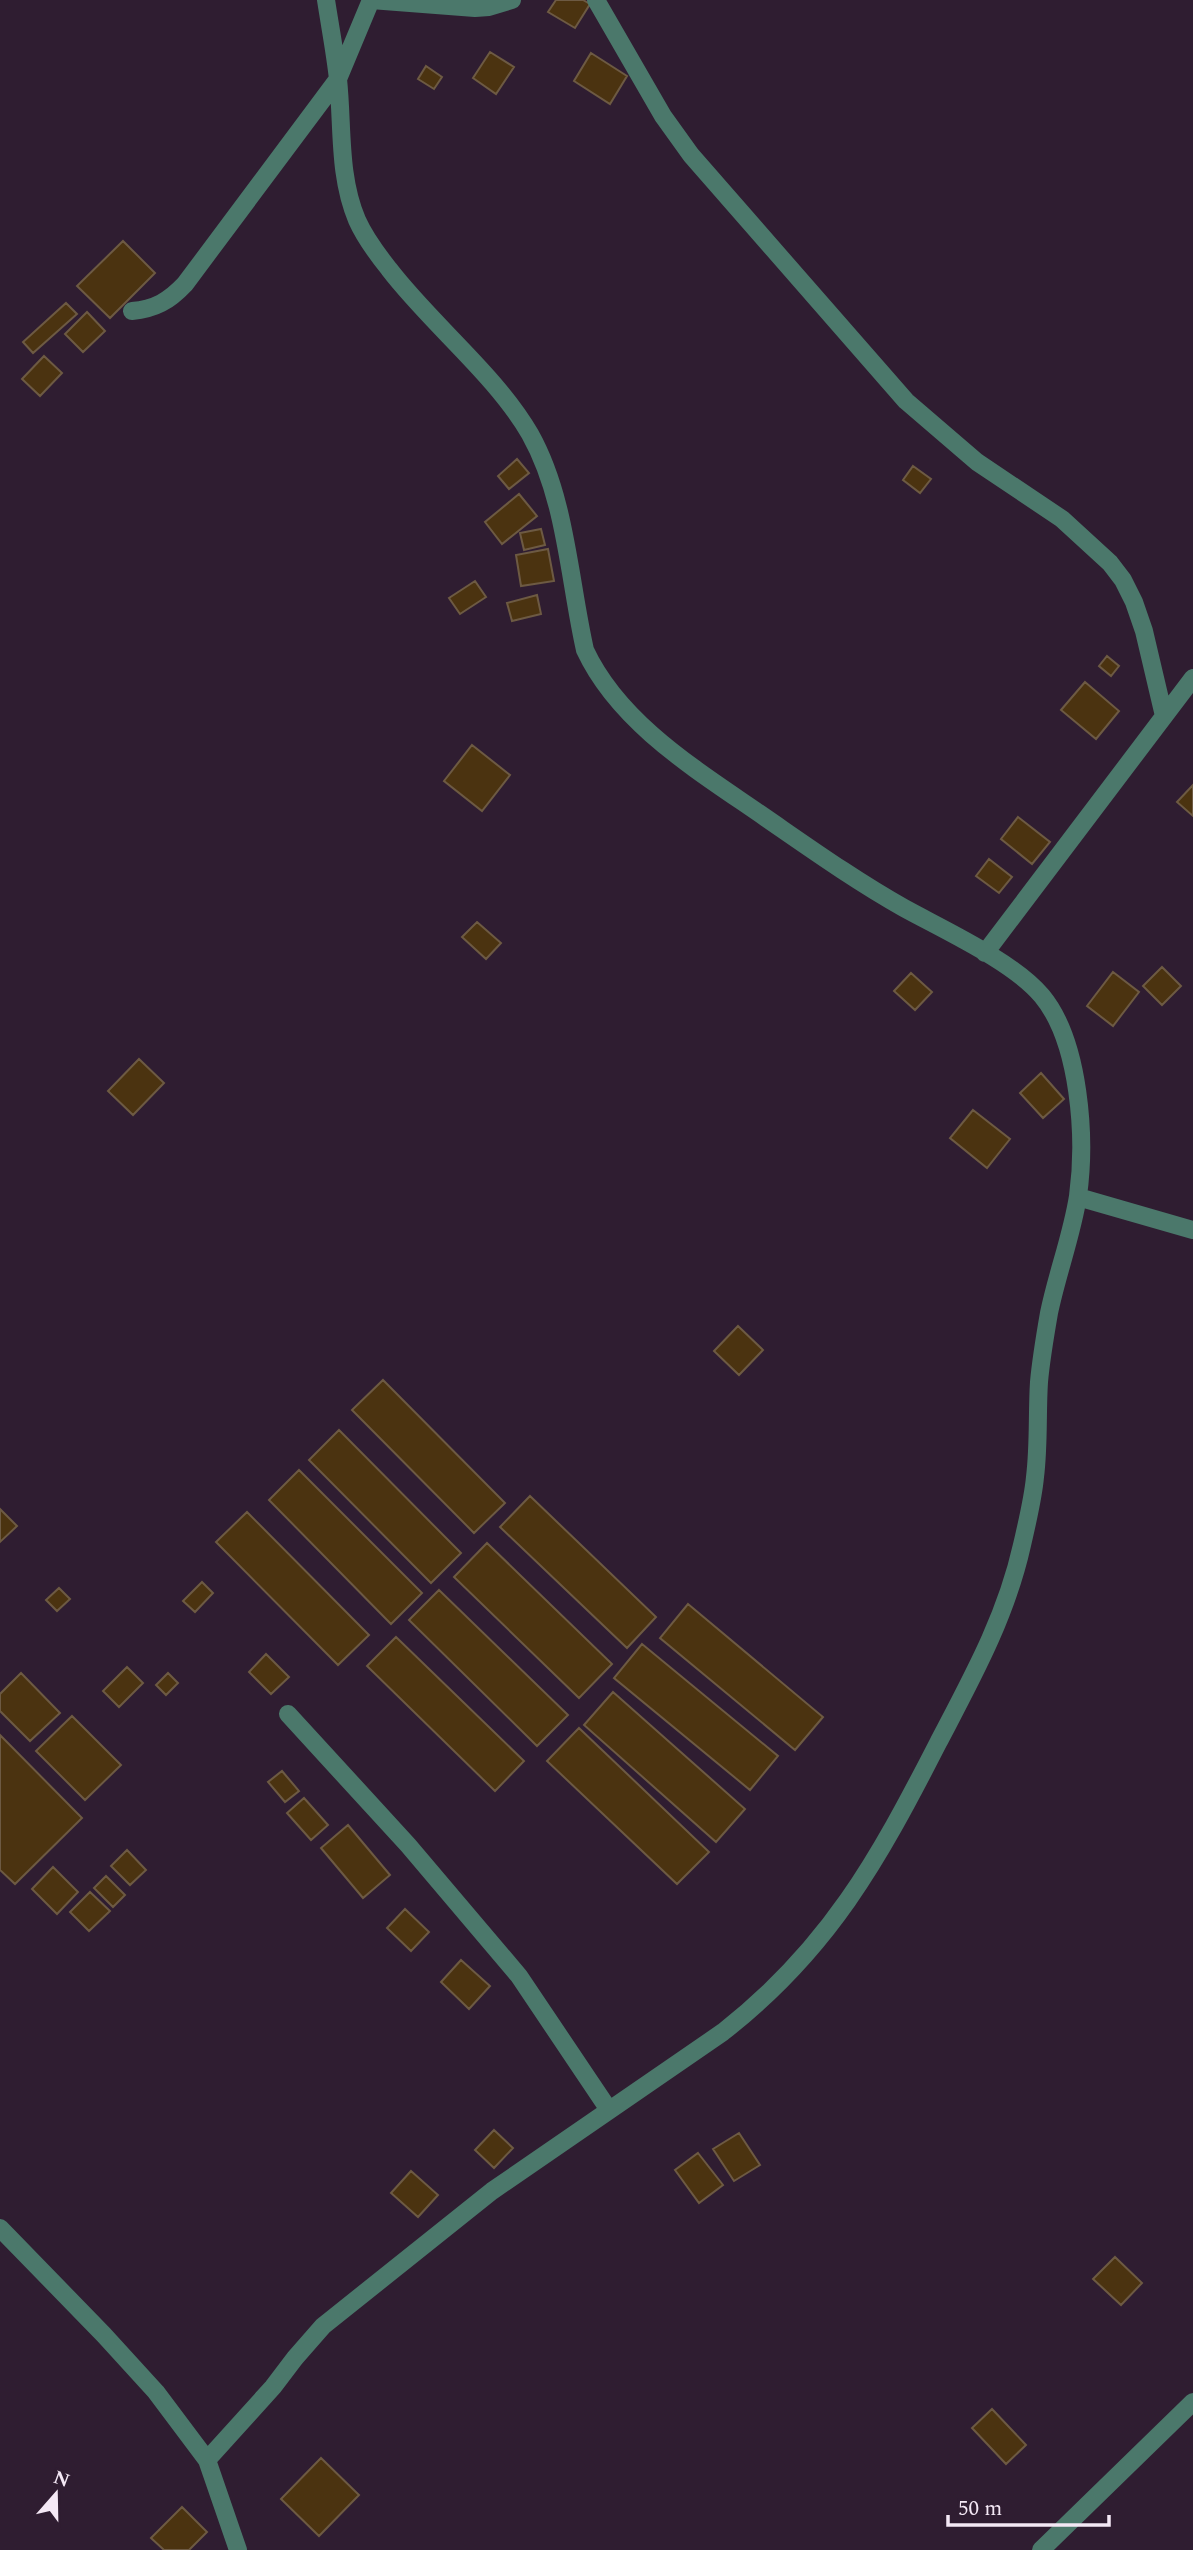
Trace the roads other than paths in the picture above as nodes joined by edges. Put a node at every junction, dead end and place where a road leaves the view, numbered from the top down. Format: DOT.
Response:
graph roads {
  1 [pos="326,0"];
  2 [pos="371,0"];
  3 [pos="512,0"];
  4 [pos="596,0"];
  5 [pos="338,79"];
  6 [pos="132,312"];
  7 [pos="1193,678"];
  8 [pos="1164,716"];
  9 [pos="985,953"];
  10 [pos="1078,1197"];
  11 [pos="1193,1230"];
  12 [pos="288,1714"];
  13 [pos="609,2110"];
  14 [pos="0,2228"];
  15 [pos="1193,2402"];
  16 [pos="207,2460"];
  17 [pos="238,2550"];
  18 [pos="1041,2550"];
  1 -- 5 [label="street"];
  2 -- 3 [label="street"];
  2 -- 5 [label="street"];
  4 -- 8 [label="street"];
  5 -- 6 [label="street"];
  5 -- 9 [label="street"];
  7 -- 8 [label="street"];
  8 -- 9 [label="street"];
  9 -- 10 [label="street"];
  10 -- 11 [label="street"];
  10 -- 13 [label="street"];
  12 -- 13 [label="street"];
  13 -- 16 [label="street"];
  14 -- 16 [label="street"];
  15 -- 18 [label="street"];
  16 -- 17 [label="street"];
}
